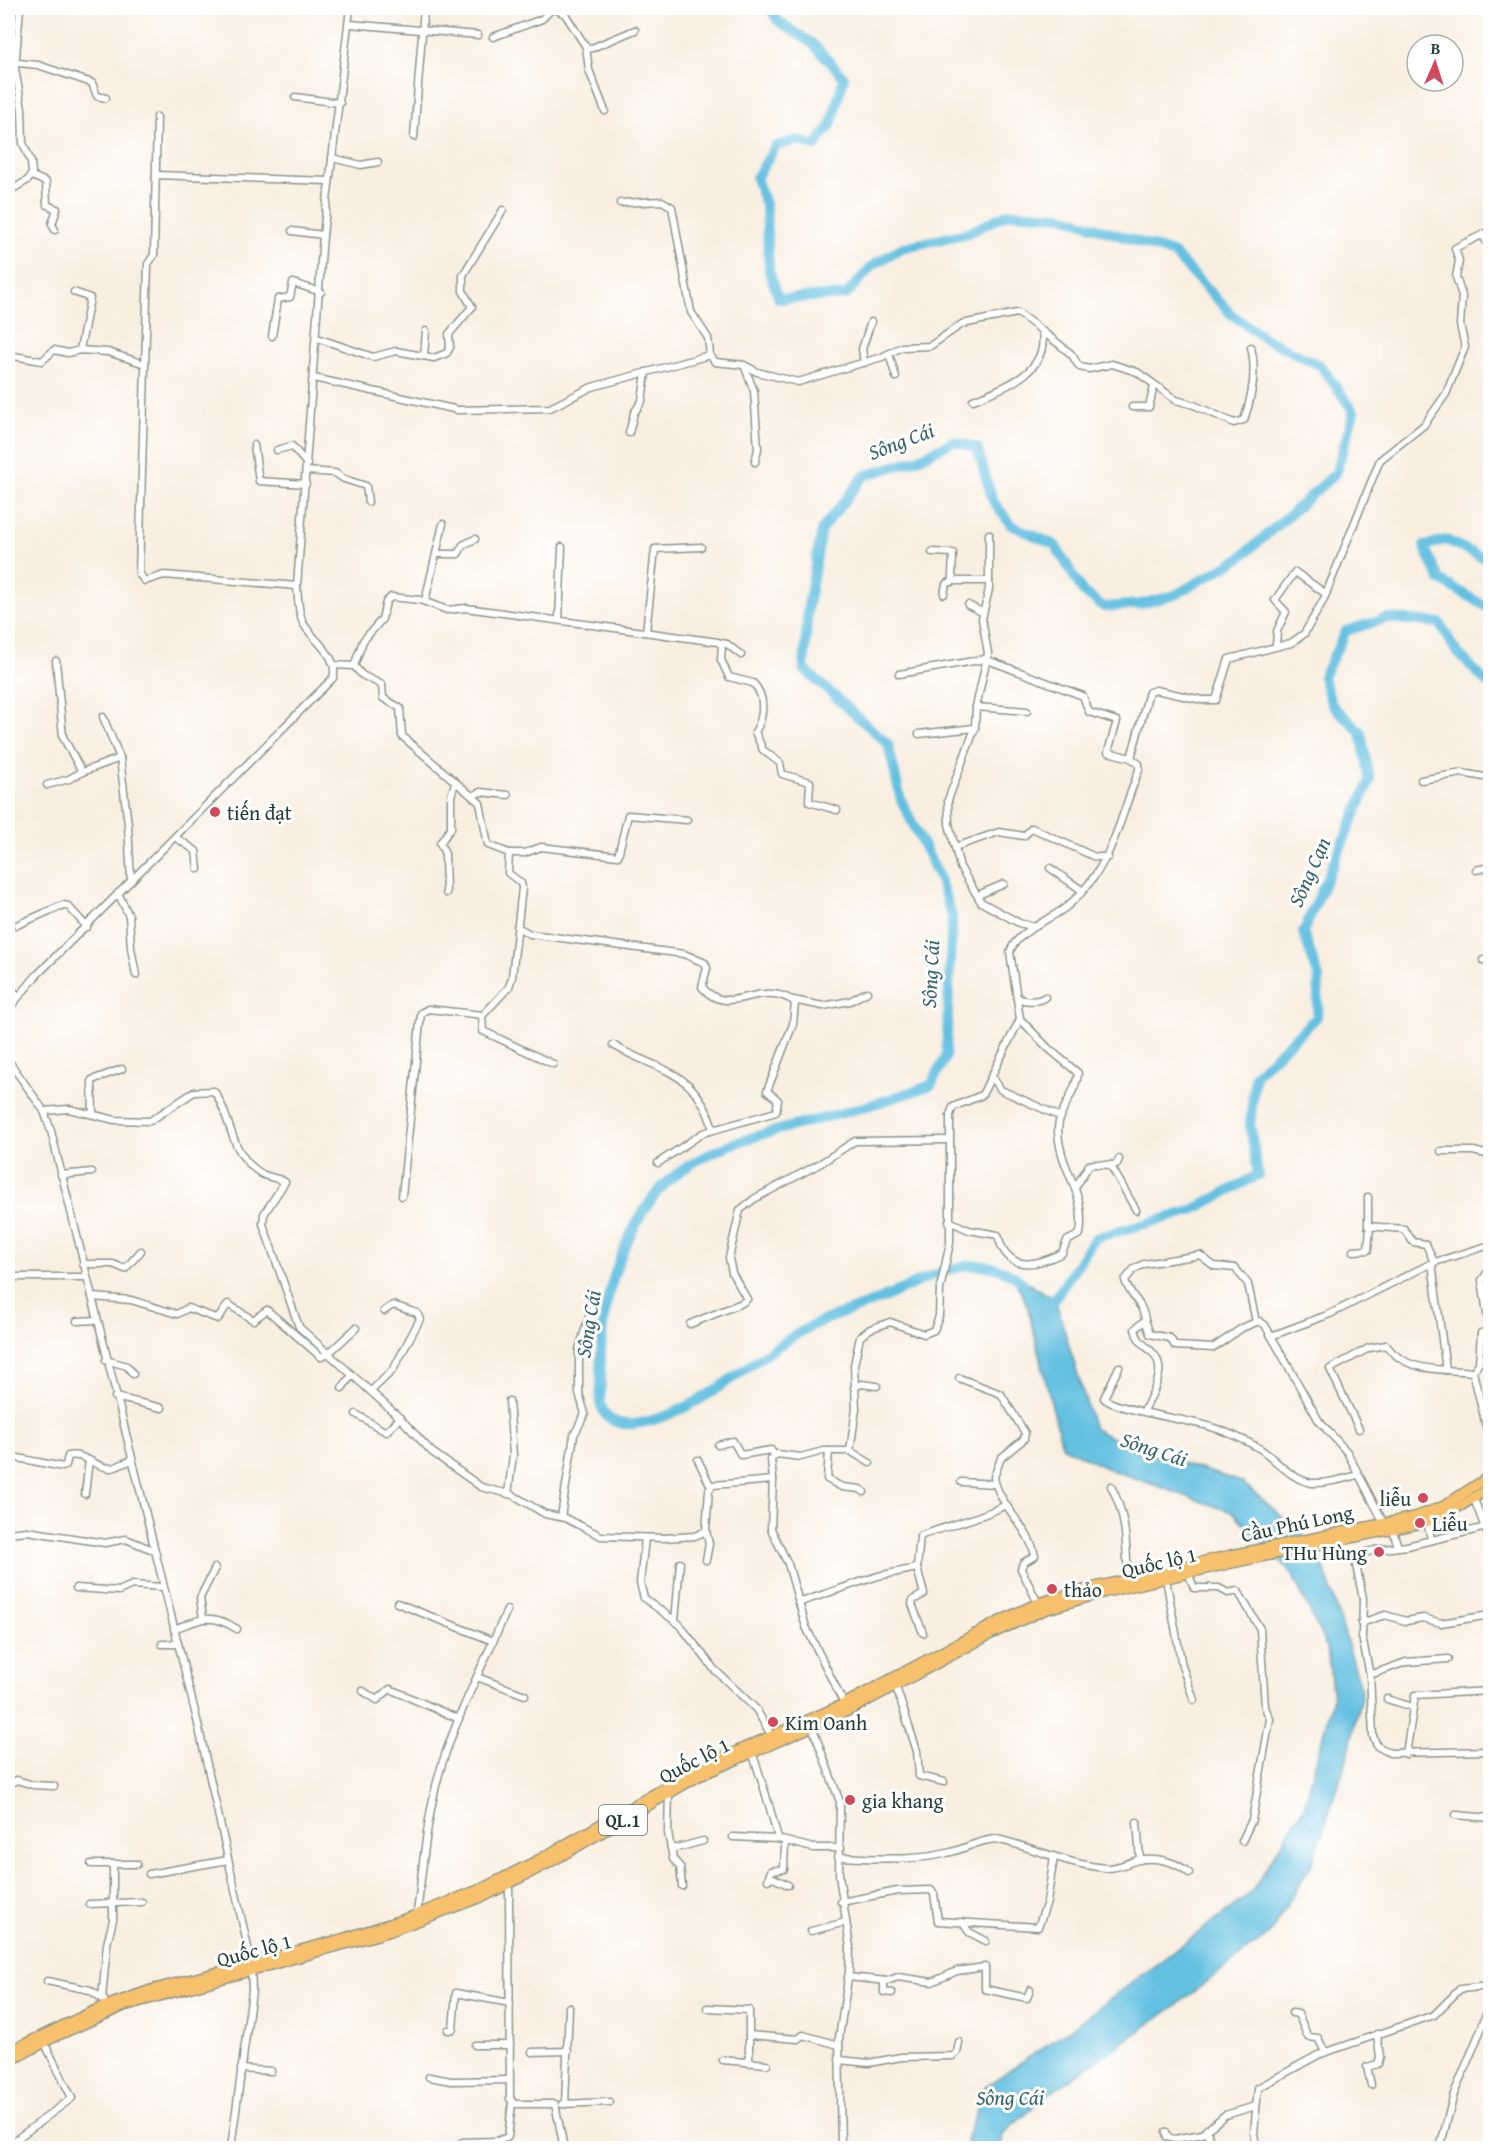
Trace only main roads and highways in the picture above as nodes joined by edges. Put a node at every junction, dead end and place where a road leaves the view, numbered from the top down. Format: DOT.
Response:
graph roads {
  1 [pos="1491,1476"];
  2 [pos="1491,1488"];
  3 [pos="1373,1529"];
  4 [pos="1231,1559"];
  5 [pos="811,1723"];
  6 [pos="251,1965"];
  7 [pos="8,2052"];
  8 [pos="8,2062"];
  1 -- 3 [label="highway, QL.1"];
  2 -- 3 [label="highway, QL.1"];
  3 -- 4 [label="highway, Cầu Phú Long / QL.1"];
  4 -- 5 [label="highway, Quốc lộ 1 / QL.1"];
  4 -- 5 [label="highway, Quốc lộ 1 / QL.1"];
  5 -- 6 [label="highway, Quốc lộ 1 / QL.1"];
  5 -- 6 [label="highway, Quốc lộ 1 / QL.1"];
  6 -- 7 [label="highway, Quốc lộ 1 / QL.1"];
  6 -- 8 [label="highway, Quốc lộ 1 / QL.1"];
}
